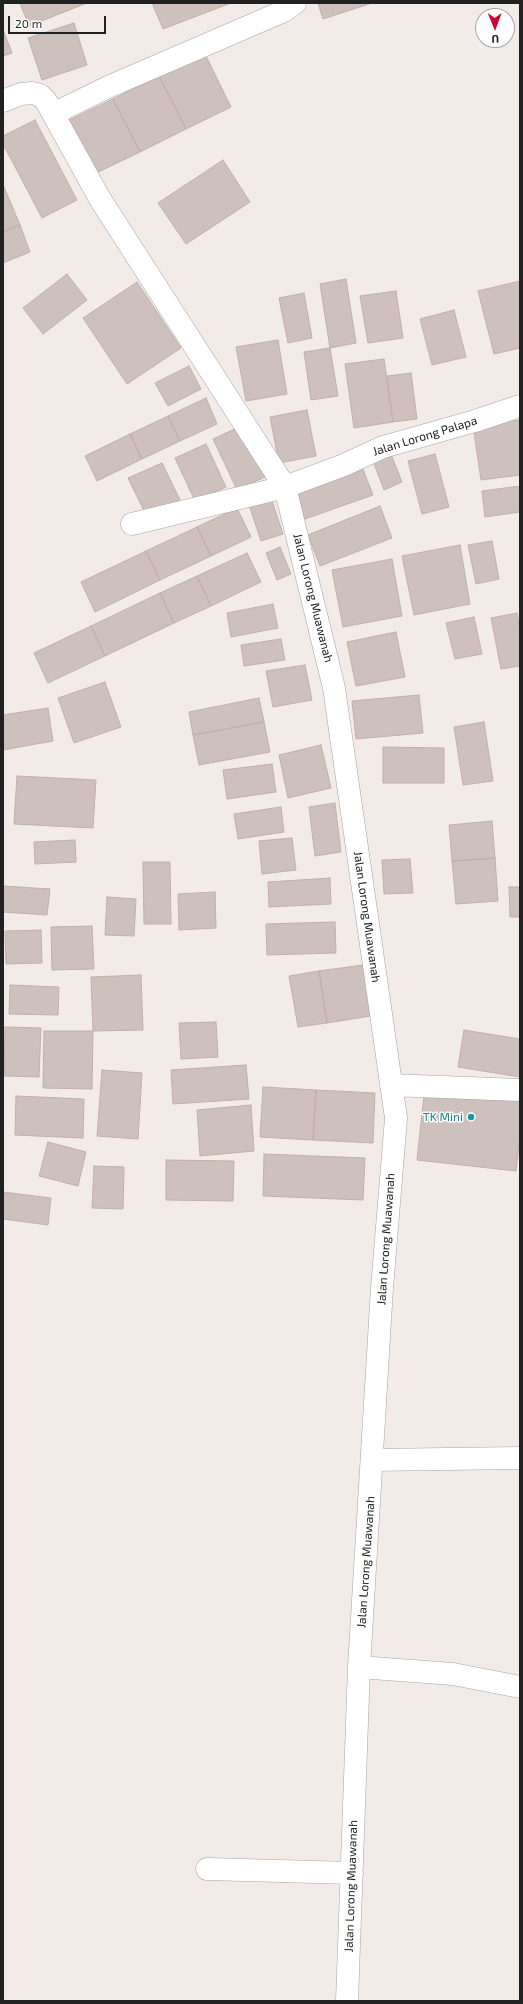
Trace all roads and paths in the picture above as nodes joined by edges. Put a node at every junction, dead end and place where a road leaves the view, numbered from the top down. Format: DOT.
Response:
graph roads {
  1 [pos="295,3"];
  2 [pos="3,101"];
  3 [pos="53,114"];
  4 [pos="520,406"];
  5 [pos="285,487"];
  6 [pos="132,524"];
  7 [pos="391,1085"];
  8 [pos="520,1090"];
  9 [pos="520,1458"];
  10 [pos="372,1460"];
  11 [pos="359,1667"];
  12 [pos="520,1687"];
  13 [pos="207,1869"];
  14 [pos="352,1873"];
  15 [pos="347,2001"];
  1 -- 3 [label="street"];
  2 -- 3 [label="street, Jalan Lorong Muawanah"];
  3 -- 5 [label="street, Jalan Lorong Muawanah"];
  4 -- 5 [label="street, Jalan Lorong Palapa"];
  5 -- 6 [label="street, Jalan Lorong Palapa"];
  5 -- 7 [label="street, Jalan Lorong Muawanah"];
  7 -- 8 [label="street"];
  7 -- 10 [label="street, Jalan Lorong Muawanah"];
  9 -- 10 [label="street"];
  10 -- 11 [label="street, Jalan Lorong Muawanah"];
  11 -- 12 [label="street"];
  11 -- 14 [label="street, Jalan Lorong Muawanah"];
  13 -- 14 [label="street"];
  14 -- 15 [label="street, Jalan Lorong Muawanah"];
}
